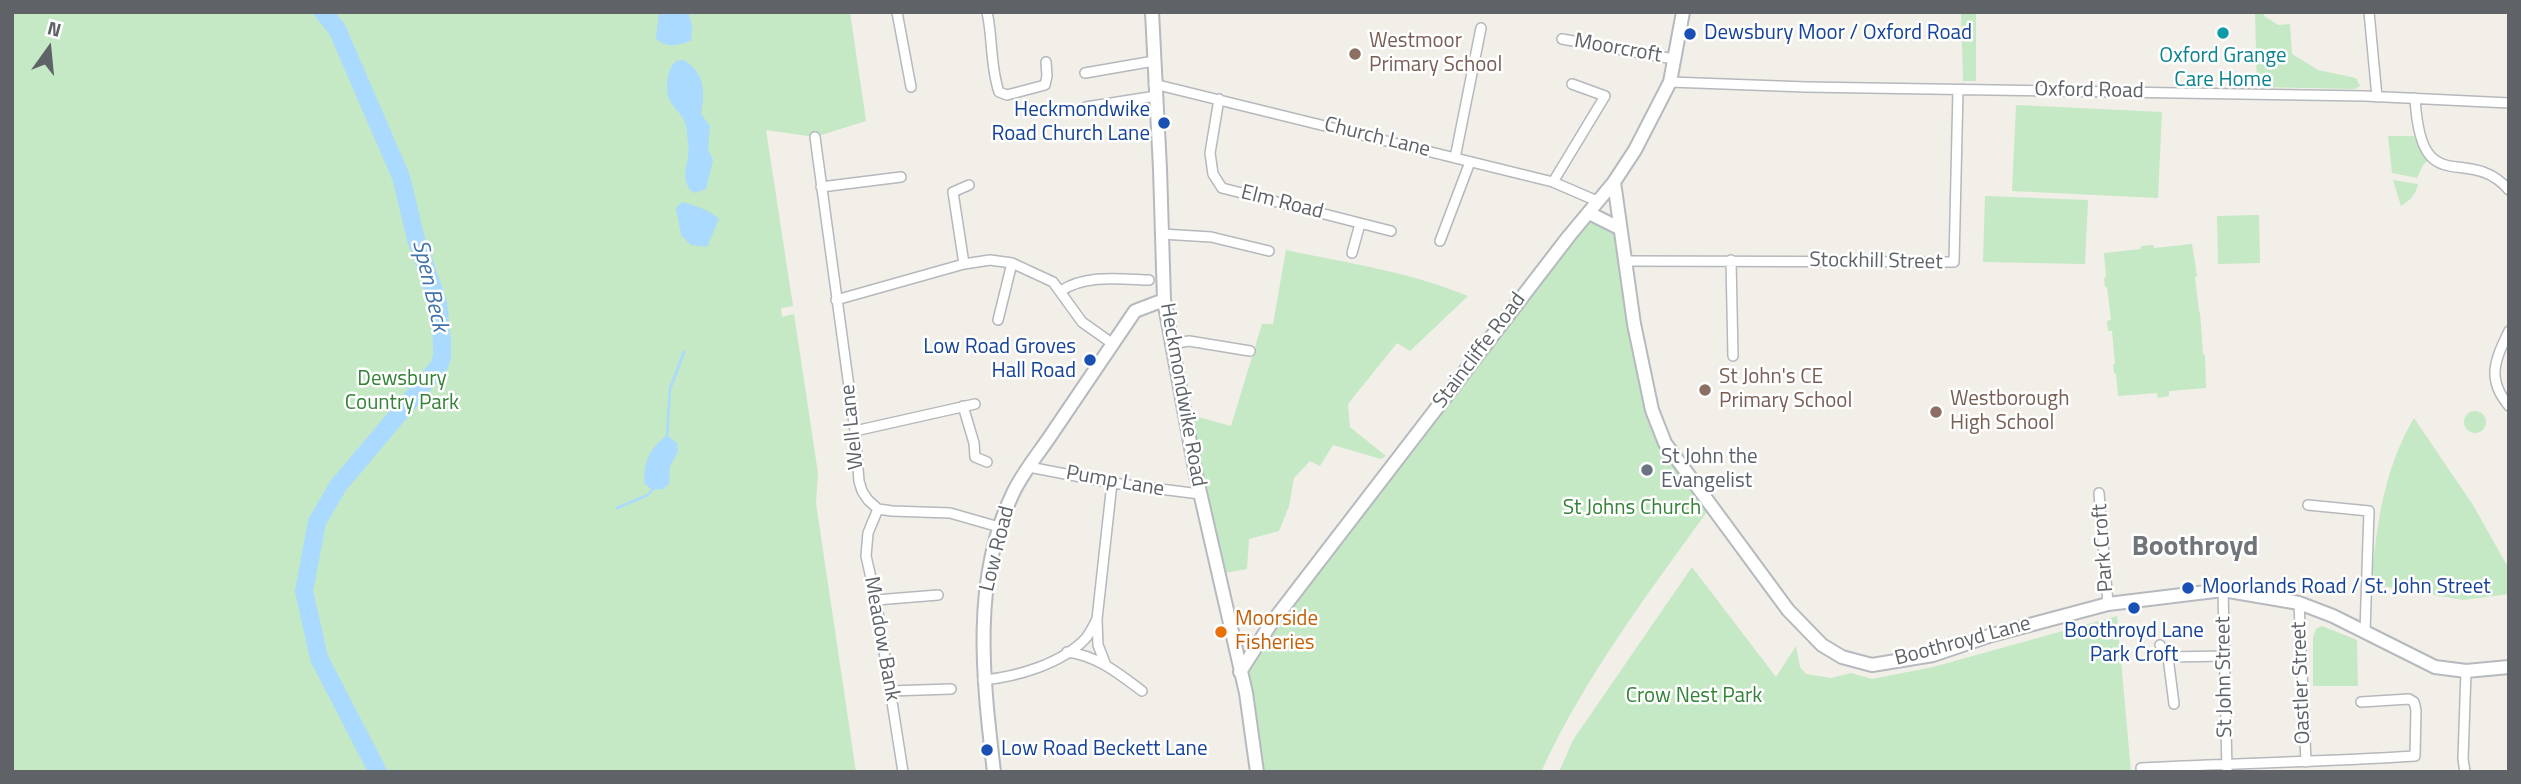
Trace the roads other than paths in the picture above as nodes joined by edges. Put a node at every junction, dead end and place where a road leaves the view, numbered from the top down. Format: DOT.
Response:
graph roads {
  1 [pos="897,12"];
  2 [pos="986,12"];
  3 [pos="1152,12"];
  4 [pos="1684,12"];
  5 [pos="2369,12"];
  6 [pos="1481,28"];
  7 [pos="1562,39"];
  8 [pos="1674,59"];
  9 [pos="1154,61"];
  10 [pos="1046,62"];
  11 [pos="1085,73"];
  12 [pos="1670,82"];
  13 [pos="1572,84"];
  14 [pos="911,88"];
  15 [pos="1155,90"];
  16 [pos="1958,90"];
  17 [pos="2377,97"];
  18 [pos="2415,98"];
  19 [pos="1219,99"];
  20 [pos="2509,103"];
  21 [pos="1086,107"];
  22 [pos="815,137"];
  23 [pos="1455,158"];
  24 [pos="1470,162"];
  25 [pos="901,177"];
  26 [pos="1553,182"];
  27 [pos="1614,182"];
  28 [pos="969,186"];
  29 [pos="821,187"];
  30 [pos="2509,190"];
  31 [pos="1597,201"];
  32 [pos="1589,213"];
  33 [pos="1360,223"];
  34 [pos="1619,228"];
  35 [pos="1391,231"];
  36 [pos="1162,234"];
  37 [pos="1440,241"];
  38 [pos="1269,251"];
  39 [pos="1352,253"];
  40 [pos="1731,260"];
  41 [pos="1624,261"];
  42 [pos="1012,263"];
  43 [pos="964,264"];
  44 [pos="1149,280"];
  45 [pos="1061,291"];
  46 [pos="836,300"];
  47 [pos="1164,300"];
  48 [pos="998,320"];
  49 [pos="2509,331"];
  50 [pos="1112,344"];
  51 [pos="1171,344"];
  52 [pos="1250,351"];
  53 [pos="1733,356"];
  54 [pos="975,404"];
  55 [pos="963,406"];
  56 [pos="2509,406"];
  57 [pos="855,430"];
  58 [pos="988,462"];
  59 [pos="1030,467"];
  60 [pos="1112,483"];
  61 [pos="2099,493"];
  62 [pos="1200,495"];
  63 [pos="2308,505"];
  64 [pos="878,509"];
  65 [pos="999,527"];
  66 [pos="2223,590"];
  67 [pos="938,594"];
  68 [pos="876,600"];
  69 [pos="2299,603"];
  70 [pos="2108,604"];
  71 [pos="1097,619"];
  72 [pos="2365,632"];
  73 [pos="2161,645"];
  74 [pos="1068,652"];
  75 [pos="2225,656"];
  76 [pos="2168,657"];
  77 [pos="1105,663"];
  78 [pos="2509,667"];
  79 [pos="2466,671"];
  80 [pos="1240,672"];
  81 [pos="983,680"];
  82 [pos="951,689"];
  83 [pos="890,691"];
  84 [pos="1142,691"];
  85 [pos="2361,702"];
  86 [pos="2174,704"];
  87 [pos="2306,762"];
  88 [pos="2141,768"];
  89 [pos="2227,768"];
  90 [pos="903,772"];
  91 [pos="994,772"];
  92 [pos="1249,772"];
  93 [pos="1256,772"];
  94 [pos="2465,772"];
  1 -- 14 [label="street"];
  2 -- 10 [label="street"];
  3 -- 9 [label="street, Heckmondwike Road"];
  4 -- 8 [label="street, Staincliffe Road"];
  5 -- 17 [label="street"];
  6 -- 23 [label="street"];
  7 -- 8 [label="street, Moorcroft"];
  8 -- 12 [label="street, Staincliffe Road"];
  9 -- 11 [label="street"];
  9 -- 15 [label="street, Heckmondwike Road"];
  12 -- 16 [label="street, Oxford Road"];
  12 -- 27 [label="street, Staincliffe Road"];
  13 -- 26 [label="street"];
  15 -- 19 [label="street, Church Lane"];
  15 -- 21 [label="street"];
  15 -- 36 [label="street, Heckmondwike Road"];
  16 -- 17 [label="street, Oxford Road"];
  16 -- 40 [label="street, Stockhill Street"];
  17 -- 18 [label="street, Oxford Road"];
  18 -- 20 [label="street, Oxford Road"];
  18 -- 30 [label="street"];
  19 -- 23 [label="street, Church Lane"];
  19 -- 33 [label="street, Elm Road"];
  22 -- 29 [label="street, Well Lane"];
  23 -- 24 [label="street, Church Lane"];
  24 -- 26 [label="street, Church Lane"];
  24 -- 37 [label="street"];
  25 -- 29 [label="street"];
  26 -- 31 [label="street, Church Lane"];
  27 -- 31 [label="street, Staincliffe Road"];
  27 -- 34 [label="street, Boothroyd Lane"];
  28 -- 43 [label="street"];
  29 -- 46 [label="street, Well Lane"];
  31 -- 32 [label="street, Staincliffe Road"];
  32 -- 34 [label="street"];
  32 -- 80 [label="street, Staincliffe Road"];
  33 -- 35 [label="street, Elm Road"];
  33 -- 39 [label="street"];
  34 -- 41 [label="street, Boothroyd Lane"];
  36 -- 38 [label="street"];
  36 -- 47 [label="street, Heckmondwike Road"];
  40 -- 41 [label="street, Stockhill Street"];
  40 -- 53 [label="street"];
  41 -- 70 [label="street, Boothroyd Lane"];
  42 -- 43 [label="street"];
  42 -- 45 [label="street"];
  42 -- 48 [label="street"];
  43 -- 46 [label="street"];
  44 -- 45 [label="street"];
  45 -- 50 [label="street"];
  46 -- 57 [label="street, Well Lane"];
  47 -- 50 [label="street, Low Road"];
  47 -- 51 [label="street, Heckmondwike Road"];
  49 -- 56 [label="street"];
  50 -- 59 [label="street, Low Road"];
  51 -- 52 [label="street"];
  51 -- 62 [label="street, Heckmondwike Road"];
  54 -- 55 [label="street"];
  55 -- 57 [label="street"];
  55 -- 58 [label="street"];
  57 -- 64 [label="street, Well Lane"];
  59 -- 60 [label="street, Pump Lane"];
  59 -- 65 [label="street, Low Road"];
  60 -- 62 [label="street, Pump Lane"];
  60 -- 71 [label="street"];
  61 -- 70 [label="street, Park Croft"];
  62 -- 80 [label="street, Heckmondwike Road"];
  63 -- 72 [label="street"];
  64 -- 65 [label="street"];
  64 -- 68 [label="street, Meadow Bank"];
  65 -- 81 [label="street, Low Road"];
  66 -- 69 [label="street, Boothroyd Lane"];
  66 -- 70 [label="street, Boothroyd Lane"];
  66 -- 75 [label="street, St John Street"];
  67 -- 68 [label="street"];
  68 -- 83 [label="street, Meadow Bank"];
  69 -- 72 [label="street, Boothroyd Lane"];
  69 -- 87 [label="street, Oastler Street"];
  71 -- 74 [label="street"];
  71 -- 77 [label="street"];
  72 -- 79 [label="street, Boothroyd Lane"];
  73 -- 76 [label="street"];
  74 -- 77 [label="street"];
  74 -- 81 [label="street"];
  75 -- 76 [label="street"];
  75 -- 89 [label="street, St John Street"];
  76 -- 86 [label="street"];
  77 -- 84 [label="street"];
  78 -- 79 [label="street, Boothroyd Lane"];
  79 -- 94 [label="street"];
  80 -- 93 [label="street, Heckmondwike Road"];
  81 -- 91 [label="street, Low Road"];
  82 -- 83 [label="street"];
  83 -- 90 [label="street, Meadow Bank"];
  85 -- 87 [label="street"];
  87 -- 89 [label="street"];
  88 -- 89 [label="street"];
  92 -- 93 [label="street"];
}
